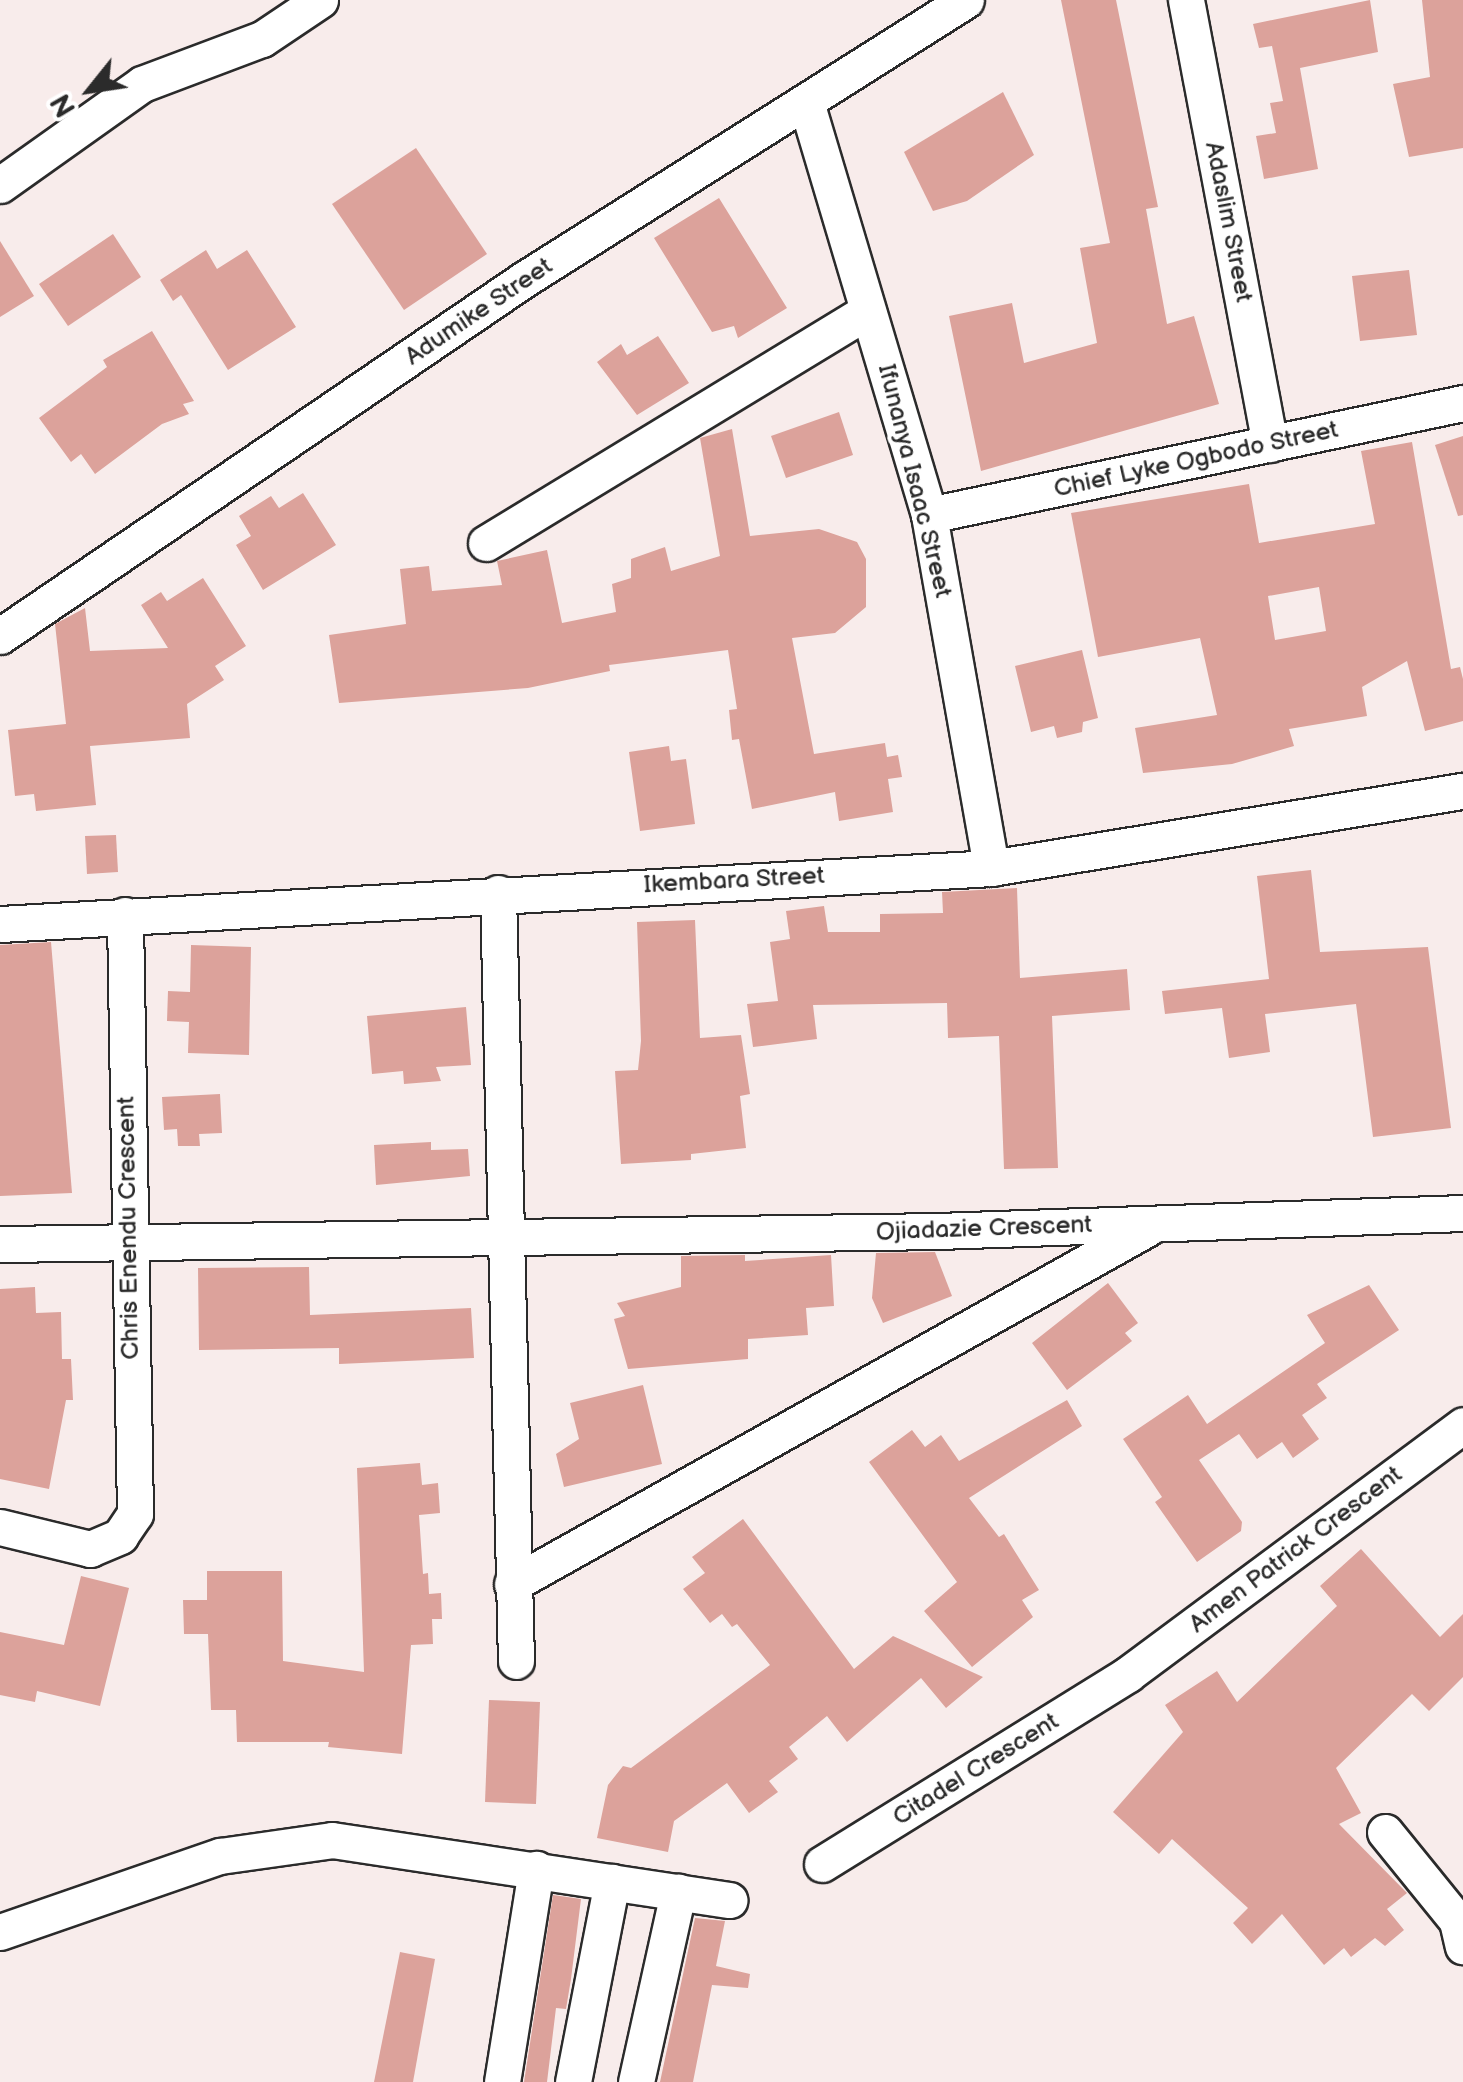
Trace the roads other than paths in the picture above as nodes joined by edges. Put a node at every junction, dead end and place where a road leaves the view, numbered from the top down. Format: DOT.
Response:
graph roads {
  1 [pos="320,0"];
  2 [pos="966,0"];
  3 [pos="1186,0"];
  4 [pos="806,102"];
  5 [pos="0,186"];
  6 [pos="867,312"];
  7 [pos="1463,404"];
  8 [pos="1270,444"];
  9 [pos="928,515"];
  10 [pos="486,543"];
  11 [pos="0,636"];
  12 [pos="1463,792"];
  13 [pos="991,868"];
  14 [pos="498,893"];
  15 [pos="125,915"];
  16 [pos="0,924"];
  17 [pos="1463,1213"];
  18 [pos="1156,1224"];
  19 [pos="504,1235"];
  20 [pos="127,1241"];
  21 [pos="0,1244"];
  22 [pos="1463,1425"];
  23 [pos="0,1527"];
  24 [pos="512,1584"];
  25 [pos="516,1662"];
  26 [pos="1128,1674"];
  27 [pos="1385,1832"];
  28 [pos="822,1864"];
  29 [pos="536,1869"];
  30 [pos="612,1882"];
  31 [pos="678,1892"];
  32 [pos="730,1900"];
  33 [pos="0,1932"];
  34 [pos="1463,1946"];
  35 [pos="502,2082"];
  36 [pos="573,2082"];
  37 [pos="636,2082"];
  1 -- 5 [label="street"];
  2 -- 4 [label="street, Adumike Street"];
  3 -- 8 [label="street, Adaslim Street"];
  4 -- 6 [label="street, Ifunanya Isaac Street"];
  4 -- 11 [label="street, Adumike Street"];
  6 -- 9 [label="street, Ifunanya Isaac Street"];
  6 -- 10 [label="street"];
  7 -- 8 [label="street, Chief Lyke Ogbodo Street"];
  8 -- 9 [label="street, Chief Lyke Ogbodo Street"];
  9 -- 13 [label="street, Ifunanya Isaac Street"];
  12 -- 13 [label="street, Ikembara Street"];
  13 -- 14 [label="street, Ikembara Street"];
  14 -- 15 [label="street, Ikembara Street"];
  14 -- 19 [label="street"];
  15 -- 16 [label="street, Ikembara Street"];
  15 -- 20 [label="street, Chris Enendu Crescent"];
  17 -- 18 [label="street, Ojiadazie Crescent"];
  18 -- 19 [label="street, Ojiadazie Crescent"];
  18 -- 24 [label="street"];
  19 -- 20 [label="street, Ojiadazie Crescent"];
  19 -- 24 [label="street"];
  20 -- 21 [label="street, Ojiadazie Crescent"];
  20 -- 23 [label="street, Chris Enendu Crescent"];
  22 -- 26 [label="street, Amen Patrick Crescent"];
  24 -- 25 [label="street"];
  26 -- 28 [label="street, Citadel Crescent"];
  27 -- 34 [label="street"];
  29 -- 30 [label="street"];
  29 -- 33 [label="street"];
  29 -- 35 [label="street"];
  30 -- 31 [label="street"];
  30 -- 36 [label="street"];
  31 -- 32 [label="street"];
  31 -- 37 [label="street"];
}
